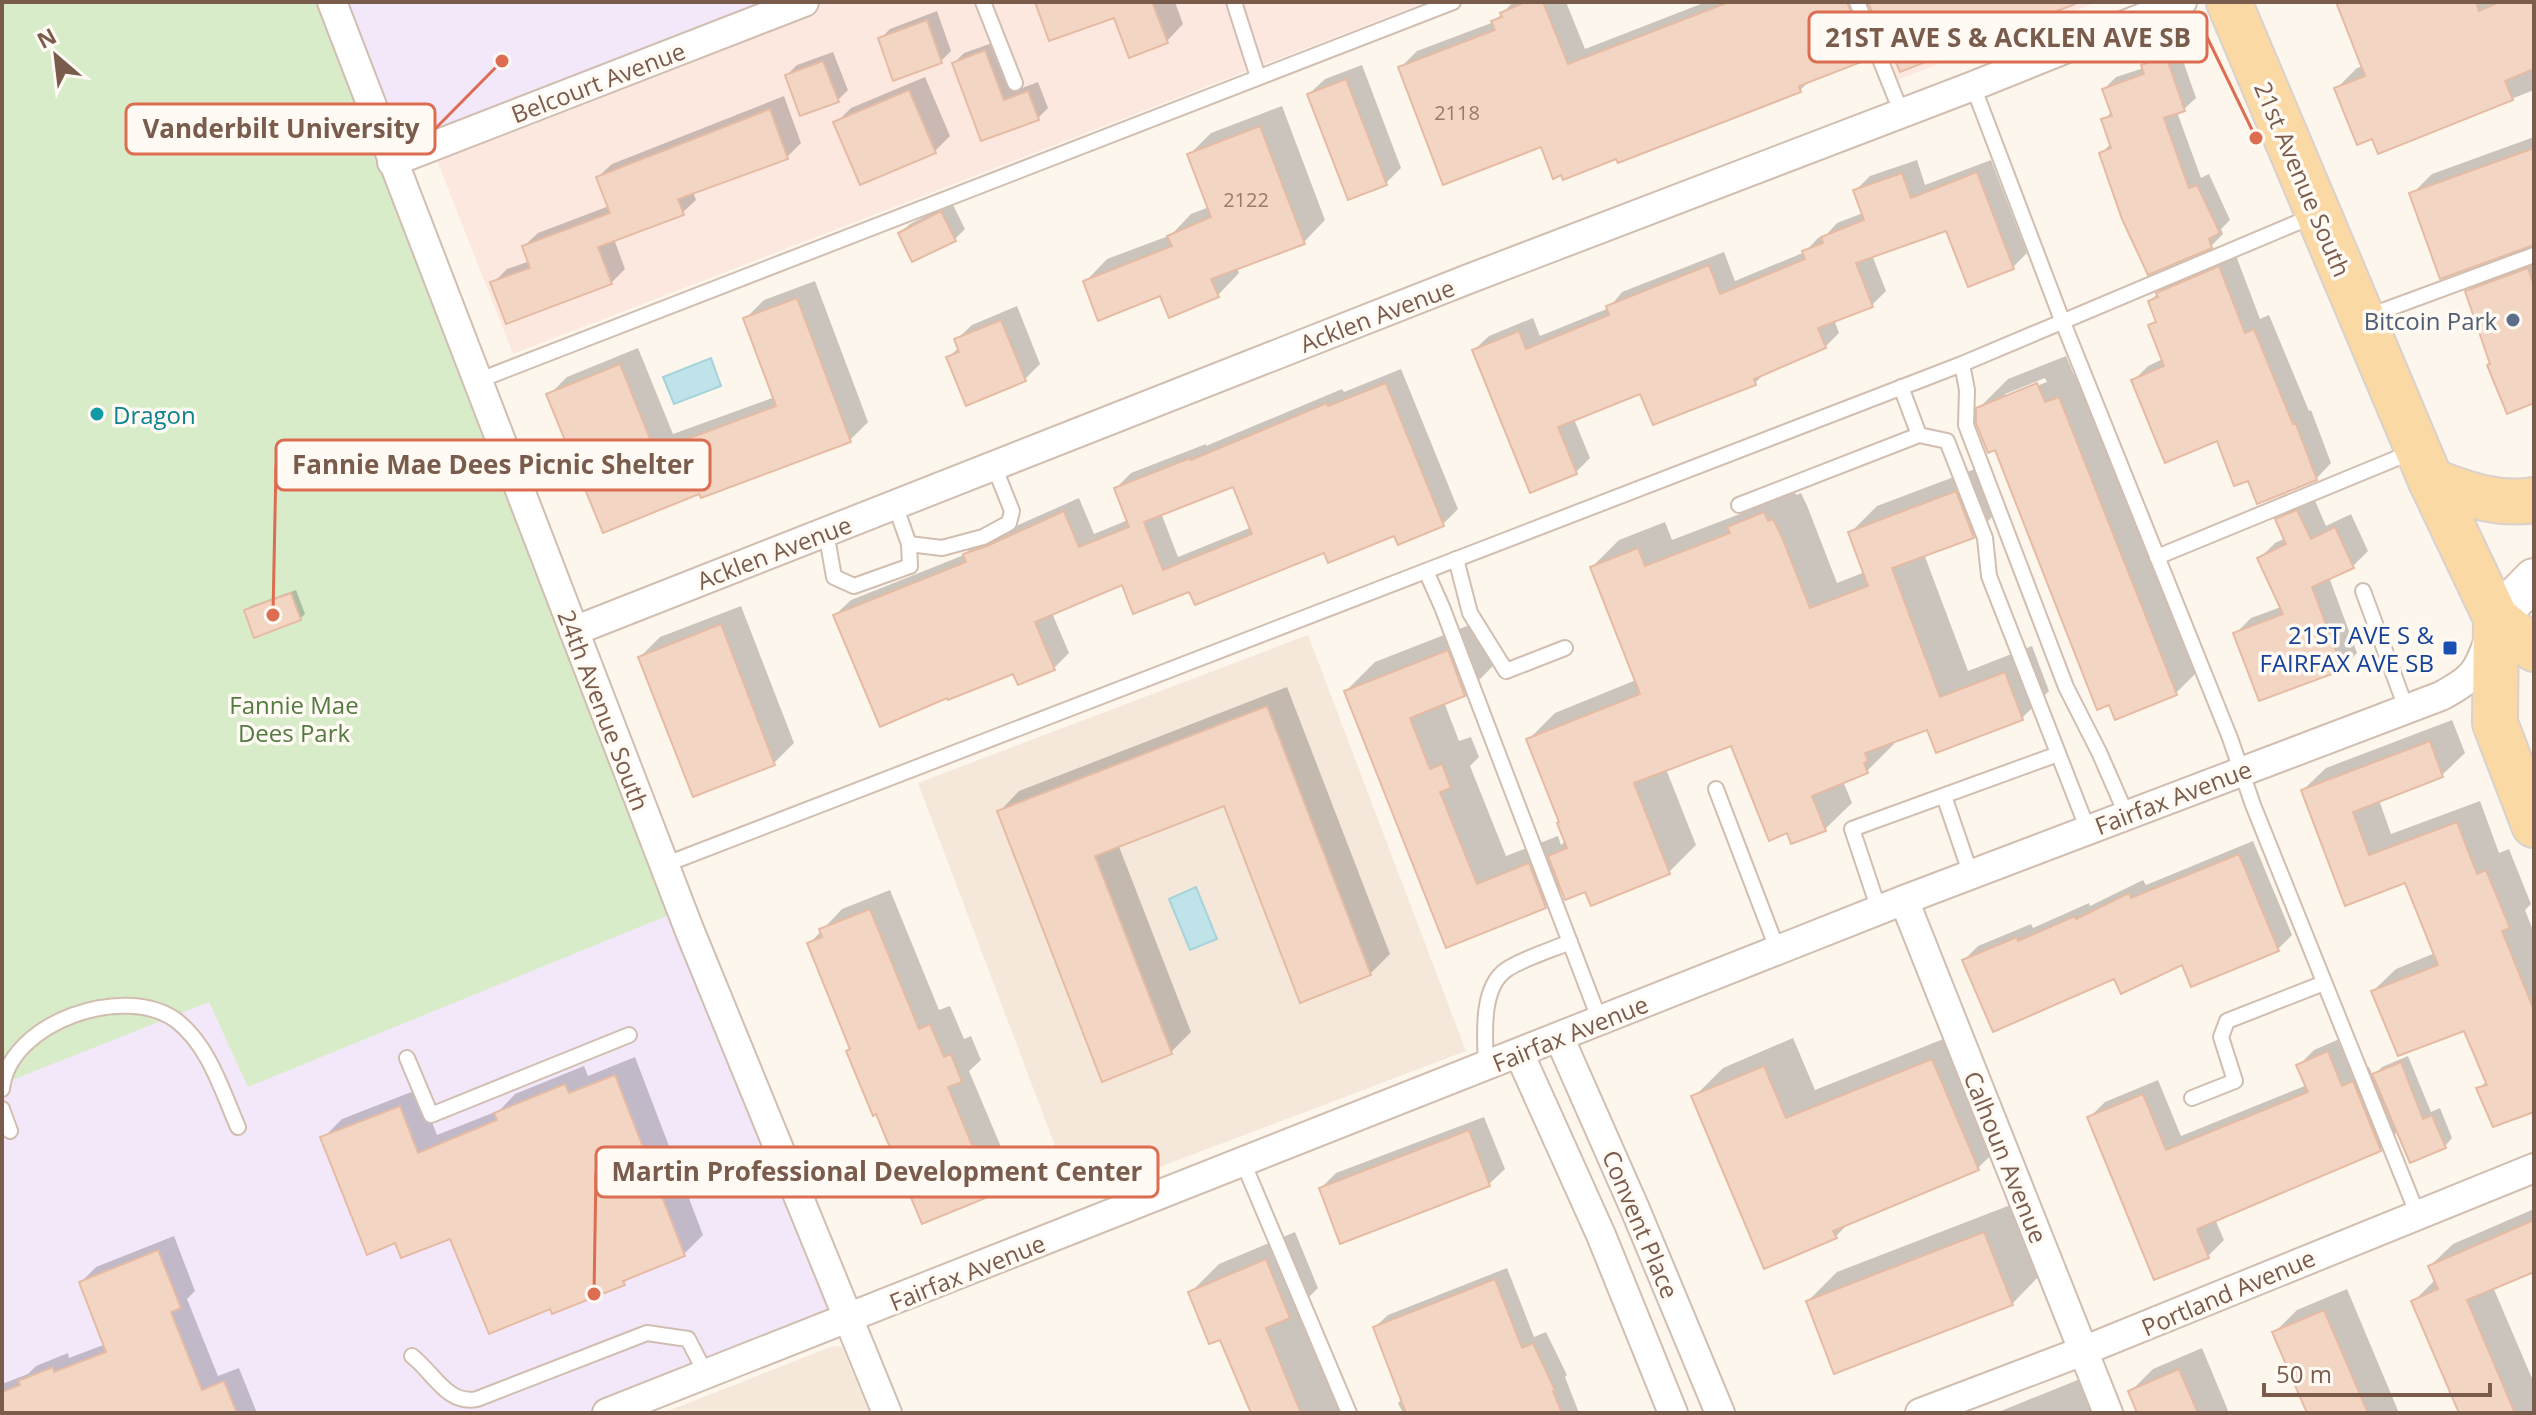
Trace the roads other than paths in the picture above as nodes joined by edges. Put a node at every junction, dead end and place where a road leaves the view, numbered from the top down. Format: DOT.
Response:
graph roads {
  1 [pos="332,2"];
  2 [pos="804,2"];
  3 [pos="983,2"];
  4 [pos="1234,2"];
  5 [pos="1453,2"];
  6 [pos="1857,2"];
  7 [pos="2182,2"];
  8 [pos="2229,2"];
  9 [pos="1258,77"];
  10 [pos="1015,83"];
  11 [pos="1973,86"];
  12 [pos="1902,114"];
  13 [pos="392,162"];
  14 [pos="2318,214"];
  15 [pos="2534,255"];
  16 [pos="2362,318"];
  17 [pos="2062,320"];
  18 [pos="1962,364"];
  19 [pos="477,381"];
  20 [pos="1901,387"];
  21 [pos="1919,435"];
  22 [pos="2424,465"];
  23 [pos="994,466"];
  24 [pos="2534,500"];
  25 [pos="895,505"];
  26 [pos="1739,505"];
  27 [pos="826,532"];
  28 [pos="909,544"];
  29 [pos="2157,557"];
  30 [pos="1456,559"];
  31 [pos="1426,571"];
  32 [pos="2534,579"];
  33 [pos="2363,591"];
  34 [pos="2496,618"];
  35 [pos="574,631"];
  36 [pos="1565,648"];
  37 [pos="2534,649"];
  38 [pos="2406,708"];
  39 [pos="2058,754"];
  40 [pos="2242,770"];
  41 [pos="1716,789"];
  42 [pos="1944,796"];
  43 [pos="2127,816"];
  44 [pos="2534,825"];
  45 [pos="2088,830"];
  46 [pos="664,865"];
  47 [pos="1971,875"];
  48 [pos="1892,905"];
  49 [pos="1570,942"];
  50 [pos="1778,951"];
  51 [pos="2324,983"];
  52 [pos="1600,1021"];
  53 [pos="629,1035"];
  54 [pos="1559,1037"];
  55 [pos="1519,1053"];
  56 [pos="407,1058"];
  57 [pos="1486,1066"];
  58 [pos="2,1089"];
  59 [pos="2192,1098"];
  60 [pos="2,1109"];
  61 [pos="238,1127"];
  62 [pos="10,1131"];
  63 [pos="1243,1162"];
  64 [pos="2534,1168"];
  65 [pos="2417,1213"];
  66 [pos="849,1319"];
  67 [pos="2083,1351"];
  68 [pos="412,1356"];
  69 [pos="706,1374"];
  70 [pos="607,1413"];
  71 [pos="887,1413"];
  72 [pos="1349,1413"];
  73 [pos="1673,1413"];
  74 [pos="1720,1413"];
  75 [pos="1920,1413"];
  76 [pos="2108,1413"];
  1 -- 13 [label="street, 24th Avenue South"];
  2 -- 13 [label="street, Belcourt Avenue"];
  3 -- 10 [label="lane"];
  4 -- 9 [label="lane"];
  5 -- 9 [label="lane"];
  6 -- 12 [label="lane"];
  7 -- 11 [label="street, Acklen Avenue"];
  8 -- 14 [label="main road, 21st Avenue South"];
  9 -- 19 [label="lane"];
  11 -- 12 [label="street, Acklen Avenue"];
  11 -- 17 [label="lane"];
  12 -- 23 [label="street, Acklen Avenue"];
  13 -- 19 [label="street, 24th Avenue South"];
  14 -- 16 [label="main road, 21st Avenue South"];
  14 -- 17 [label="lane"];
  15 -- 16 [label="lane"];
  16 -- 22 [label="main road, 21st Avenue South"];
  17 -- 18 [label="lane"];
  17 -- 29 [label="lane"];
  18 -- 20 [label="lane"];
  18 -- 43 [label="lane"];
  19 -- 35 [label="street, 24th Avenue South"];
  20 -- 21 [label="lane"];
  20 -- 30 [label="lane"];
  21 -- 26 [label="lane"];
  21 -- 39 [label="lane"];
  22 -- 24 [label="main road"];
  22 -- 29 [label="lane"];
  22 -- 34 [label="main road, 21st Avenue South"];
  23 -- 25 [label="street, Acklen Avenue"];
  23 -- 28 [label="lane"];
  25 -- 27 [label="street, Acklen Avenue"];
  25 -- 28 [label="lane"];
  27 -- 28 [label="lane"];
  27 -- 35 [label="street, Acklen Avenue"];
  29 -- 40 [label="lane"];
  30 -- 31 [label="lane"];
  30 -- 36 [label="lane"];
  31 -- 46 [label="lane"];
  31 -- 49 [label="lane"];
  32 -- 34 [label="main road"];
  33 -- 38 [label="lane"];
  34 -- 37 [label="main road, 21st Avenue South"];
  34 -- 38 [label="street, Fairfax Avenue"];
  34 -- 44 [label="main road, 21st Avenue South"];
  35 -- 46 [label="street, 24th Avenue South"];
  38 -- 40 [label="street, Fairfax Avenue"];
  39 -- 42 [label="lane"];
  39 -- 45 [label="lane"];
  40 -- 43 [label="street, Fairfax Avenue"];
  40 -- 51 [label="lane"];
  41 -- 50 [label="lane"];
  42 -- 47 [label="lane"];
  42 -- 48 [label="lane"];
  43 -- 45 [label="street, Fairfax Avenue"];
  45 -- 47 [label="street, Fairfax Avenue"];
  46 -- 66 [label="street, 24th Avenue South"];
  47 -- 48 [label="street, Fairfax Avenue"];
  48 -- 50 [label="street, Fairfax Avenue"];
  48 -- 67 [label="street, Calhoun Avenue"];
  49 -- 52 [label="lane"];
  49 -- 57 [label="lane"];
  50 -- 52 [label="street, Fairfax Avenue"];
  51 -- 59 [label="lane"];
  51 -- 65 [label="lane"];
  52 -- 54 [label="street, Fairfax Avenue"];
  53 -- 56 [label="lane"];
  54 -- 55 [label="street, Fairfax Avenue"];
  54 -- 74 [label="street, Convent Place"];
  55 -- 57 [label="street, Fairfax Avenue"];
  55 -- 73 [label="street, Convent Place"];
  57 -- 63 [label="street, Fairfax Avenue"];
  58 -- 61 [label="lane"];
  60 -- 62 [label="lane"];
  63 -- 66 [label="street, Fairfax Avenue"];
  63 -- 72 [label="lane"];
  64 -- 65 [label="street, Portland Avenue"];
  65 -- 67 [label="street, Portland Avenue"];
  66 -- 69 [label="street, Fairfax Avenue"];
  66 -- 71 [label="street, 24th Avenue South"];
  67 -- 75 [label="street, Portland Avenue"];
  67 -- 76 [label="street, Calhoun Avenue"];
  68 -- 69 [label="lane"];
  69 -- 70 [label="street, Fairfax Avenue"];
}
